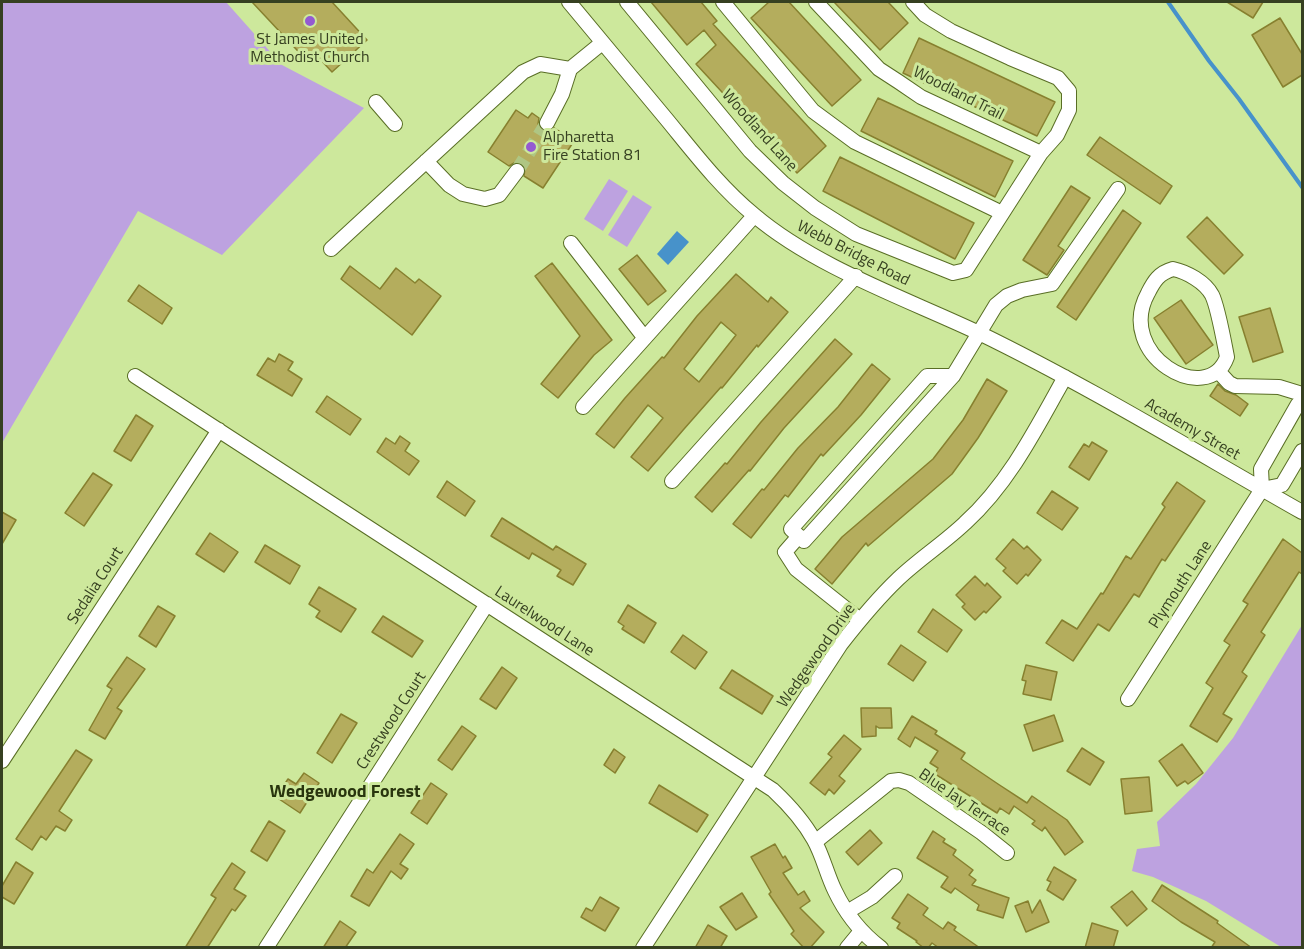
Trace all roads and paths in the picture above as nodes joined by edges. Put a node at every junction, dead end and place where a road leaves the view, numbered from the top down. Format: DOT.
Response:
graph roads {
  1 [pos="570,2"];
  2 [pos="627,2"];
  3 [pos="723,2"];
  4 [pos="816,2"];
  5 [pos="913,2"];
  6 [pos="602,43"];
  7 [pos="570,69"];
  8 [pos="376,102"];
  9 [pos="547,123"];
  10 [pos="395,124"];
  11 [pos="1041,153"];
  12 [pos="426,161"];
  13 [pos="517,171"];
  14 [pos="1118,189"];
  15 [pos="1002,213"];
  16 [pos="754,216"];
  17 [pos="571,243"];
  18 [pos="331,249"];
  19 [pos="856,276"];
  20 [pos="979,333"];
  21 [pos="644,337"];
  22 [pos="1218,371"];
  23 [pos="135,375"];
  24 [pos="953,376"];
  25 [pos="1065,377"];
  26 [pos="1302,394"];
  27 [pos="1302,403"];
  28 [pos="583,407"];
  29 [pos="219,430"];
  30 [pos="1302,452"];
  31 [pos="672,481"];
  32 [pos="1262,489"];
  33 [pos="1302,512"];
  34 [pos="799,536"];
  35 [pos="487,604"];
  36 [pos="860,620"];
  37 [pos="1128,699"];
  38 [pos="2,760"];
  39 [pos="754,779"];
  40 [pos="815,842"];
  41 [pos="1007,853"];
  42 [pos="895,876"];
  43 [pos="847,912"];
  44 [pos="861,931"];
  45 [pos="266,948"];
  46 [pos="643,948"];
  47 [pos="848,948"];
  48 [pos="881,948"];
  1 -- 6 [label="street, Webb Bridge Road"];
  2 -- 15 [label="street, Woodland Lane"];
  3 -- 15 [label="street"];
  4 -- 11 [label="street, Woodland Trail"];
  5 -- 11 [label="street, Woodland Lane"];
  6 -- 7 [label="street"];
  6 -- 16 [label="street, Webb Bridge Road"];
  7 -- 9 [label="street"];
  7 -- 12 [label="street"];
  8 -- 10 [label="street"];
  11 -- 15 [label="street, Woodland Lane"];
  12 -- 13 [label="street"];
  12 -- 18 [label="street"];
  14 -- 20 [label="street"];
  16 -- 19 [label="street, Webb Bridge Road"];
  16 -- 21 [label="street"];
  17 -- 21 [label="street"];
  19 -- 20 [label="street, Webb Bridge Road"];
  19 -- 31 [label="street"];
  20 -- 24 [label="street"];
  20 -- 25 [label="street, Webb Bridge Road"];
  21 -- 28 [label="street"];
  22 -- 22 [label="street"];
  22 -- 26 [label="street"];
  23 -- 29 [label="street, Laurelwood Lane"];
  24 -- 34 [label="street"];
  24 -- 34 [label="street"];
  25 -- 32 [label="street, Academy Street"];
  25 -- 36 [label="street, Wedgewood Drive"];
  27 -- 32 [label="street"];
  29 -- 35 [label="street, Laurelwood Lane"];
  29 -- 38 [label="street, Sedalia Court"];
  30 -- 32 [label="street"];
  32 -- 33 [label="street, Academy Street"];
  32 -- 37 [label="street, Plymouth Lane"];
  34 -- 36 [label="street"];
  35 -- 39 [label="street, Laurelwood Lane"];
  35 -- 45 [label="street, Crestwood Court"];
  36 -- 39 [label="street, Wedgewood Drive"];
  39 -- 40 [label="street, Laurelwood Lane"];
  39 -- 46 [label="street, Wedgewood Drive"];
  40 -- 41 [label="street, Blue Jay Terrace"];
  40 -- 43 [label="street, Laurelwood Lane"];
  42 -- 43 [label="street"];
  43 -- 44 [label="street, Laurelwood Lane"];
  44 -- 47 [label="street"];
  44 -- 48 [label="street, Laurelwood Lane"];
}
